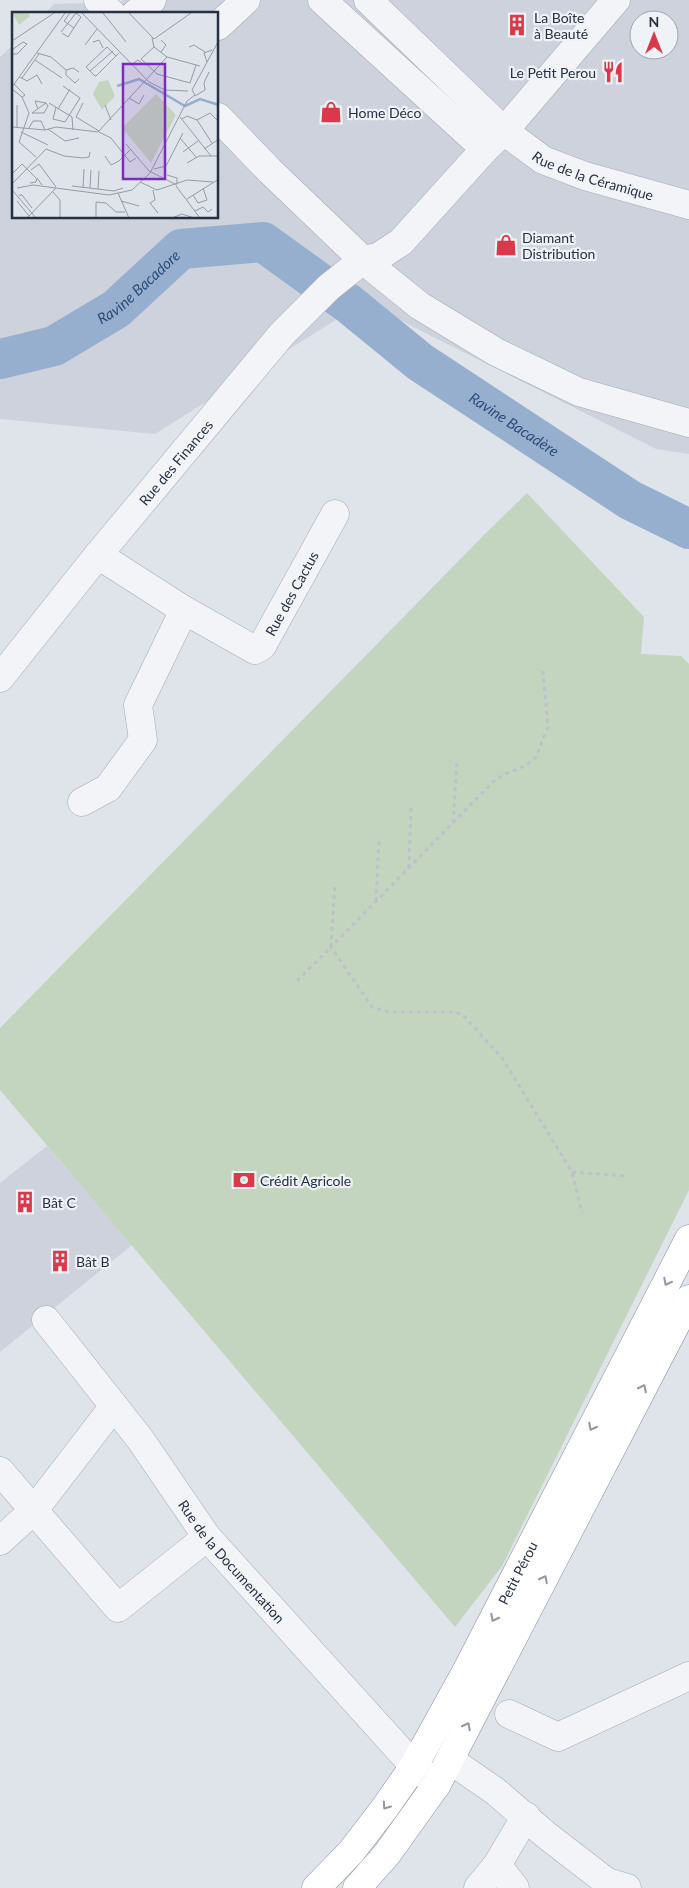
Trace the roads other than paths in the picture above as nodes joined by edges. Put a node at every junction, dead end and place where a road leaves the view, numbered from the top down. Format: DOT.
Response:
graph roads {
  1 [pos="98,0"];
  2 [pos="152,0"];
  3 [pos="246,0"];
  4 [pos="322,0"];
  5 [pos="368,0"];
  6 [pos="616,0"];
  7 [pos="110,12"];
  8 [pos="137,12"];
  9 [pos="219,25"];
  10 [pos="219,117"];
  11 [pos="495,140"];
  12 [pos="689,205"];
  13 [pos="363,260"];
  14 [pos="689,423"];
  15 [pos="335,514"];
  16 [pos="98,555"];
  17 [pos="184,610"];
  18 [pos="0,678"];
  19 [pos="82,802"];
  20 [pos="689,1239"];
  21 [pos="689,1299"];
  22 [pos="46,1320"];
  23 [pos="114,1406"];
  24 [pos="0,1471"];
  25 [pos="34,1510"];
  26 [pos="207,1537"];
  27 [pos="0,1541"];
  28 [pos="689,1676"];
  29 [pos="509,1714"];
  30 [pos="450,1760"];
  31 [pos="414,1766"];
  32 [pos="437,1784"];
  33 [pos="526,1816"];
  34 [pos="497,1865"];
  35 [pos="608,1886"];
  36 [pos="316,1888"];
  37 [pos="357,1888"];
  38 [pos="478,1888"];
  39 [pos="515,1888"];
  1 -- 7 [label="street"];
  2 -- 8 [label="street"];
  3 -- 9 [label="street"];
  4 -- 11 [label="street"];
  5 -- 11 [label="street"];
  6 -- 11 [label="street, Rue des Finances"];
  10 -- 13 [label="street"];
  11 -- 12 [label="street, Rue de la Céramique"];
  11 -- 13 [label="street, Rue des Finances"];
  13 -- 14 [label="street"];
  13 -- 16 [label="street, Rue des Finances"];
  15 -- 17 [label="street, Rue des Cactus"];
  16 -- 17 [label="street, Rue des Cactus"];
  16 -- 18 [label="street, Rue des Finances"];
  17 -- 19 [label="street"];
  20 -- 31 [label="highway, Petit Pérou, one-way"];
  30 -- 21 [label="highway, Petit Pérou, one-way"];
  22 -- 23 [label="street, Rue de la Documentation"];
  23 -- 25 [label="street"];
  23 -- 26 [label="street, Rue de la Documentation"];
  24 -- 25 [label="street"];
  25 -- 26 [label="street"];
  25 -- 27 [label="street"];
  26 -- 31 [label="street, Rue de la Documentation"];
  28 -- 29 [label="street"];
  30 -- 32 [label="highway, Petit Pérou"];
  30 -- 33 [label="street"];
  31 -- 32 [label="street, Rue de la Documentation"];
  31 -- 36 [label="highway, Petit Pérou, one-way"];
  32 -- 37 [label="highway, Petit Pérou"];
  33 -- 34 [label="street"];
  33 -- 35 [label="street"];
  34 -- 38 [label="street"];
  34 -- 39 [label="street"];
}
